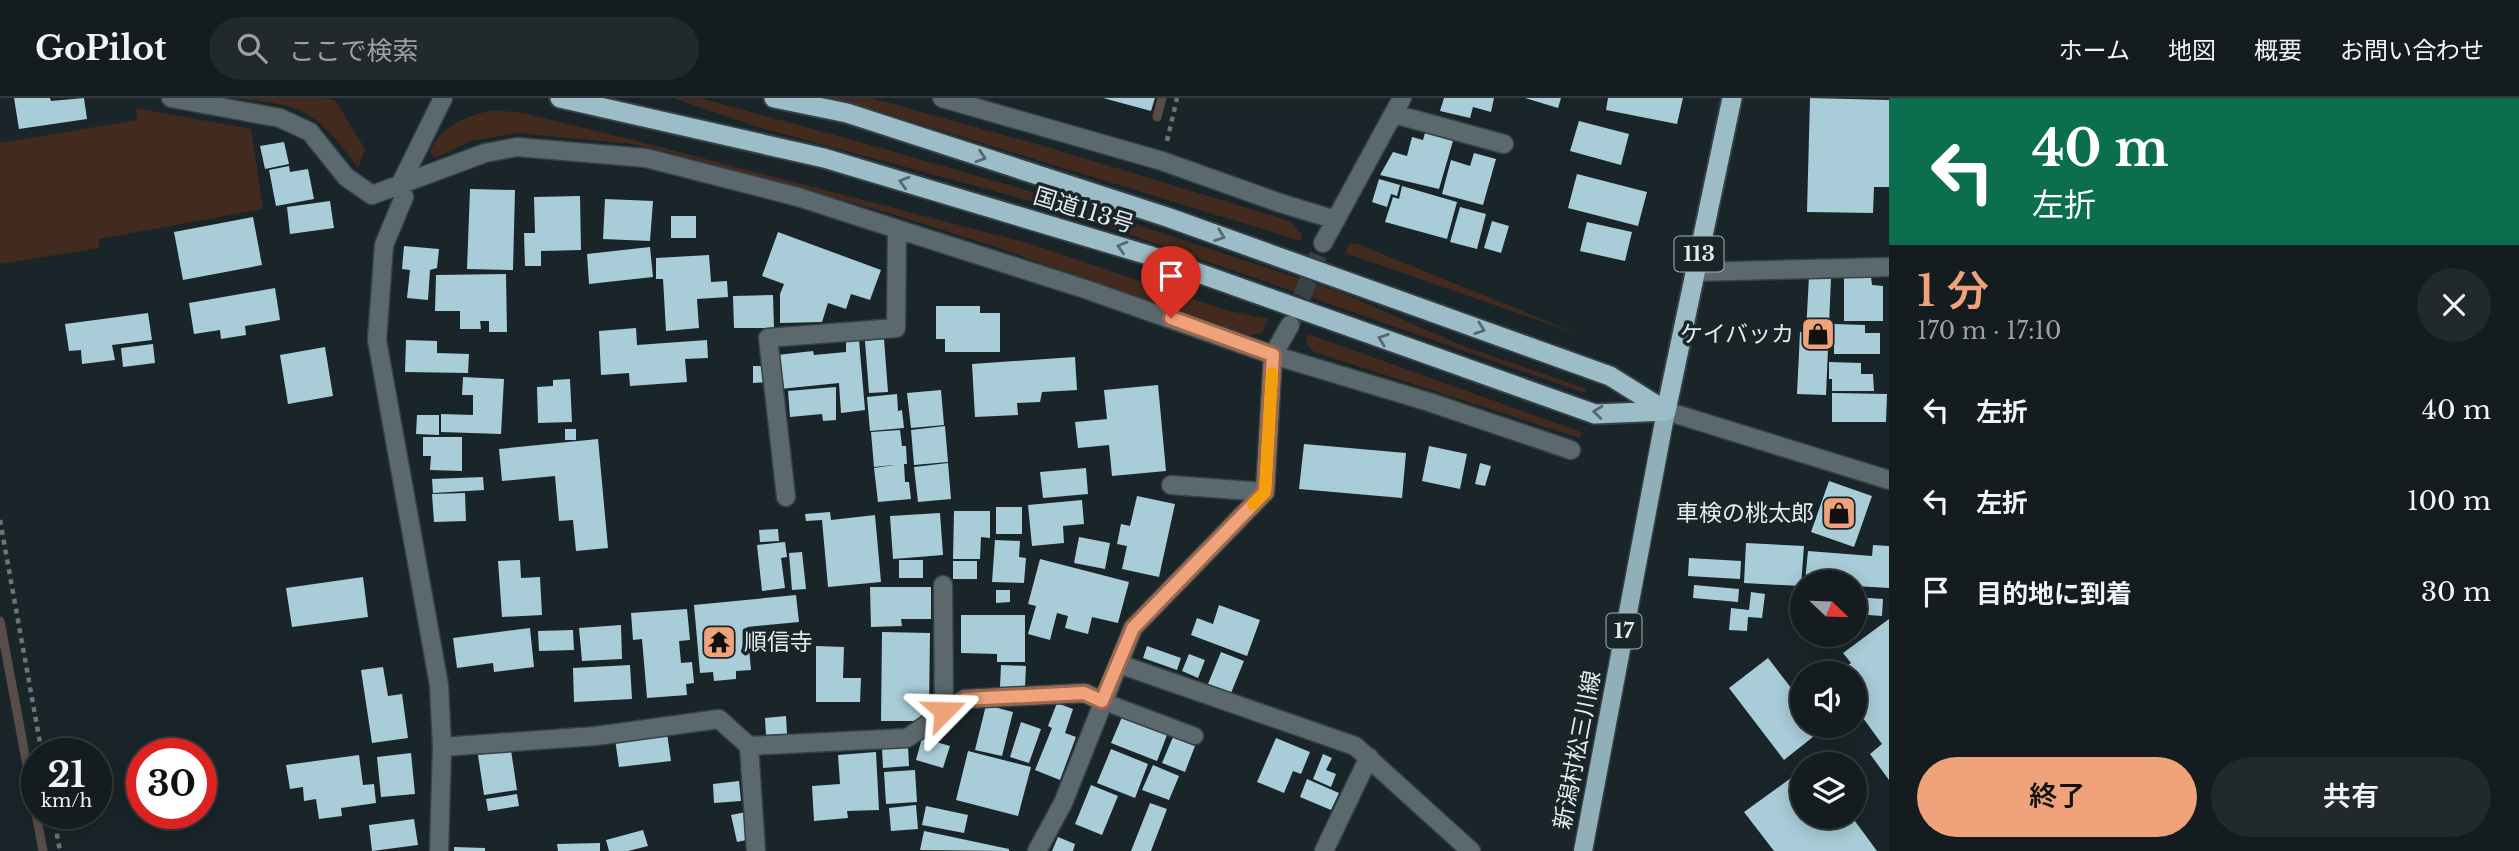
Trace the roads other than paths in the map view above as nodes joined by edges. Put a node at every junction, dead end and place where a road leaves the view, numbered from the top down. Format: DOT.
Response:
graph roads {
  1 [pos="171,98"];
  2 [pos="443,98"];
  3 [pos="560,98"];
  4 [pos="774,98"];
  5 [pos="942,98"];
  6 [pos="1732,98"];
  7 [pos="1398,106"];
  8 [pos="1504,144"];
  9 [pos="400,185"];
  10 [pos="1336,220"];
  11 [pos="897,229"];
  12 [pos="1323,243"];
  13 [pos="1889,267"];
  14 [pos="1695,272"];
  15 [pos="1290,325"];
  16 [pos="1273,355"];
  17 [pos="1666,411"];
  18 [pos="1571,450"];
  19 [pos="1889,480"];
  20 [pos="1171,485"];
  21 [pos="1265,492"];
  22 [pos="786,498"];
  23 [pos="943,585"];
  24 [pos="1119,664"];
  25 [pos="1102,701"];
  26 [pos="944,711"];
  27 [pos="1195,736"];
  28 [pos="749,746"];
  29 [pos="442,747"];
  30 [pos="1369,757"];
  31 [pos="439,851"];
  32 [pos="756,851"];
  33 [pos="1037,851"];
  34 [pos="1324,851"];
  35 [pos="1471,851"];
  36 [pos="1583,851"];
  1 -- 9 [label="street"];
  2 -- 9 [label="street"];
  17 -- 3 [label="highway, 国道113号, one-way"];
  4 -- 17 [label="highway, 国道113号, one-way"];
  5 -- 10 [label="street"];
  6 -- 14 [label="highway, 113"];
  7 -- 8 [label="street"];
  7 -- 10 [label="street"];
  9 -- 11 [label="street"];
  9 -- 29 [label="street"];
  10 -- 12 [label="street"];
  11 -- 16 [label="street"];
  11 -- 22 [label="street"];
  13 -- 14 [label="street"];
  14 -- 17 [label="highway, 113"];
  15 -- 16 [label="street"];
  16 -- 18 [label="street"];
  16 -- 21 [label="street"];
  17 -- 19 [label="street"];
  17 -- 36 [label="main road, 新潟村松三川線 / 17"];
  20 -- 21 [label="street"];
  21 -- 24 [label="street"];
  23 -- 26 [label="street"];
  24 -- 25 [label="street"];
  24 -- 30 [label="street"];
  25 -- 26 [label="street"];
  25 -- 27 [label="lane"];
  25 -- 33 [label="street"];
  26 -- 28 [label="street"];
  28 -- 29 [label="street"];
  28 -- 32 [label="street"];
  29 -- 31 [label="street"];
  30 -- 34 [label="street"];
  30 -- 35 [label="street"];
}
